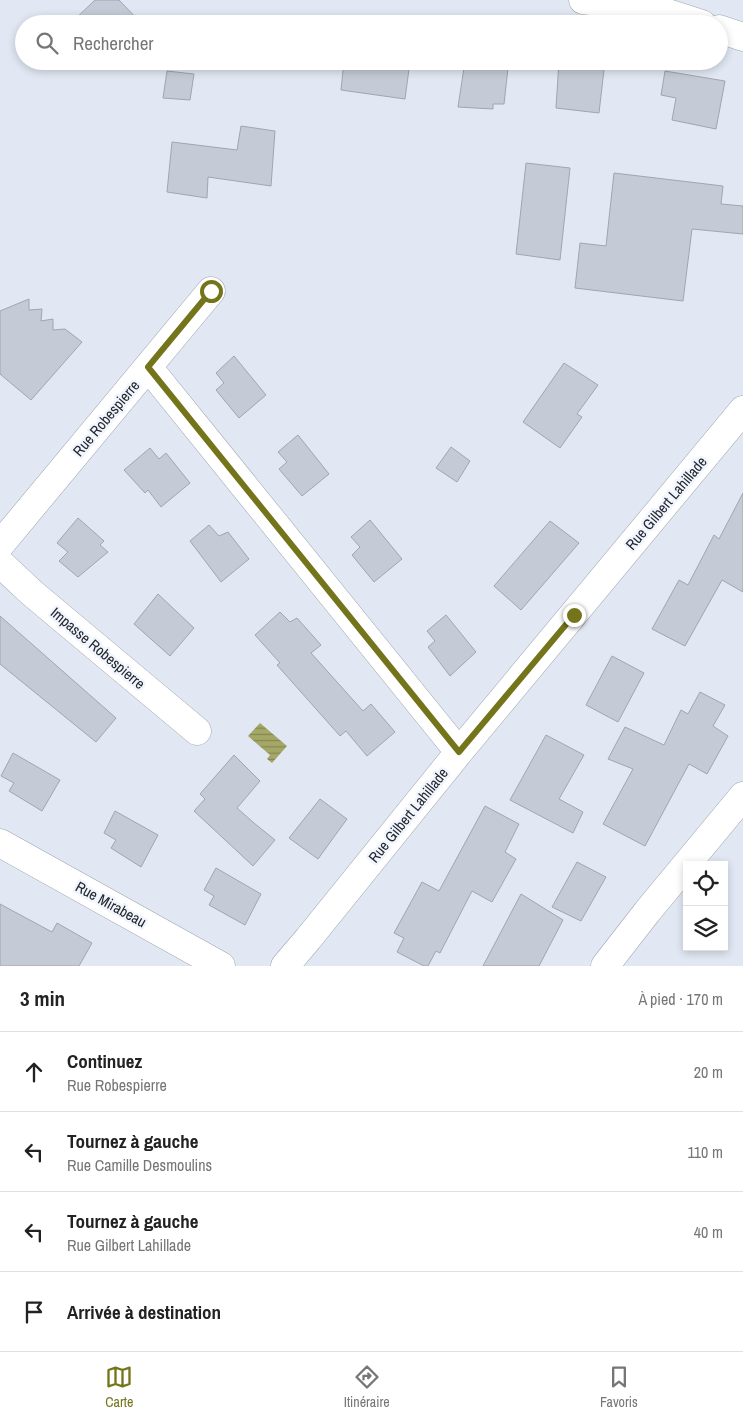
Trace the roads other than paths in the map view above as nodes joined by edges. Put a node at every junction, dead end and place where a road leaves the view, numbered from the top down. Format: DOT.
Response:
graph roads {
  1 [pos="583,0"];
  2 [pos="674,15"];
  3 [pos="728,32"];
  4 [pos="743,37"];
  5 [pos="211,291"];
  6 [pos="148,367"];
  7 [pos="743,410"];
  8 [pos="0,545"];
  9 [pos="0,563"];
  10 [pos="197,731"];
  11 [pos="459,752"];
  12 [pos="743,796"];
  13 [pos="0,843"];
  14 [pos="648,912"];
  15 [pos="221,966"];
  16 [pos="285,966"];
  17 [pos="605,966"];
  18 [pos="620,966"];
  1 -- 2 [label="street"];
  3 -- 4 [label="street"];
  5 -- 6 [label="street, Rue Robespierre"];
  6 -- 8 [label="street, Rue Robespierre"];
  6 -- 11 [label="street"];
  7 -- 11 [label="street, Rue Gilbert Lahillade"];
  9 -- 10 [label="street, Impasse Robespierre"];
  11 -- 16 [label="street, Rue Gilbert Lahillade"];
  12 -- 14 [label="street"];
  13 -- 15 [label="street, Rue Mirabeau"];
  14 -- 17 [label="street"];
  14 -- 18 [label="street"];
}
